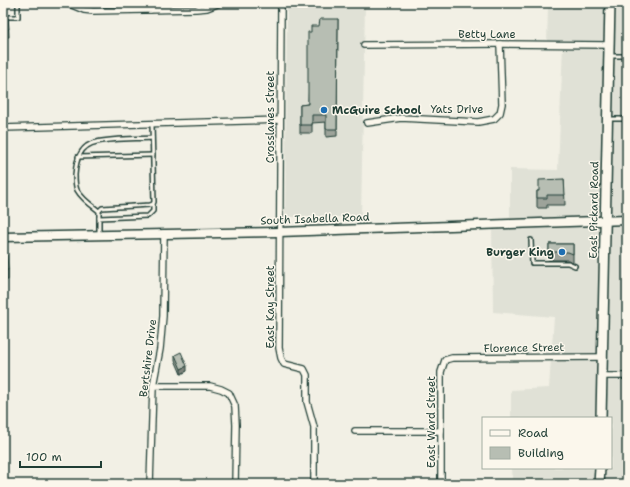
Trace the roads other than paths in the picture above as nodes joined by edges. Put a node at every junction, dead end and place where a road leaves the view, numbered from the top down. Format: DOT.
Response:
graph roads {
  1 [pos="18,3"];
  2 [pos="67,3"];
  3 [pos="150,3"];
  4 [pos="220,3"];
  5 [pos="281,3"];
  6 [pos="610,3"];
  7 [pos="150,10"];
  8 [pos="3,17"];
  9 [pos="500,44"];
  10 [pos="364,45"];
  11 [pos="610,45"];
  12 [pos="609,56"];
  13 [pos="627,56"];
  14 [pos="608,118"];
  15 [pos="627,119"];
  16 [pos="280,120"];
  17 [pos="367,123"];
  18 [pos="152,124"];
  19 [pos="3,128"];
  20 [pos="152,138"];
  21 [pos="153,155"];
  22 [pos="78,157"];
  23 [pos="153,204"];
  24 [pos="99,211"];
  25 [pos="99,218"];
  26 [pos="606,220"];
  27 [pos="627,220"];
  28 [pos="279,232"];
  29 [pos="164,233"];
  30 [pos="99,235"];
  31 [pos="3,237"];
  32 [pos="531,240"];
  33 [pos="575,266"];
  34 [pos="603,357"];
  35 [pos="445,360"];
  36 [pos="602,376"];
  37 [pos="627,376"];
  38 [pos="153,386"];
  39 [pos="601,417"];
  40 [pos="355,431"];
  41 [pos="441,431"];
  42 [pos="600,469"];
  43 [pos="150,484"];
  44 [pos="235,484"];
  45 [pos="314,484"];
  46 [pos="441,484"];
  47 [pos="599,484"];
  1 -- 8 [label="lane"];
  2 -- 7 [label="street"];
  3 -- 7 [label="street"];
  4 -- 7 [label="street"];
  5 -- 16 [label="street, Crosslanes Street"];
  6 -- 11 [label="main road, East Pickard Road"];
  9 -- 10 [label="street, Betty Lane"];
  9 -- 11 [label="street, Betty Lane"];
  9 -- 17 [label="street, Yats Drive"];
  11 -- 12 [label="main road, East Pickard Road"];
  12 -- 13 [label="lane"];
  12 -- 14 [label="main road, East Pickard Road"];
  14 -- 15 [label="lane"];
  14 -- 26 [label="main road, East Pickard Road"];
  16 -- 18 [label="street"];
  16 -- 28 [label="street, Crosslanes Street"];
  18 -- 19 [label="street"];
  18 -- 20 [label="lane"];
  20 -- 21 [label="lane"];
  20 -- 22 [label="lane"];
  21 -- 22 [label="lane"];
  21 -- 23 [label="lane"];
  22 -- 24 [label="lane"];
  23 -- 24 [label="lane"];
  23 -- 25 [label="lane"];
  24 -- 25 [label="lane"];
  25 -- 30 [label="lane"];
  26 -- 27 [label="main road, South Isabella Road"];
  26 -- 28 [label="main road, South Isabella Road"];
  26 -- 34 [label="main road, East Pickard Road"];
  28 -- 29 [label="main road, South Isabella Road"];
  28 -- 45 [label="street, East Kay Street"];
  29 -- 30 [label="main road, South Isabella Road"];
  29 -- 38 [label="street, Bertshire Drive"];
  30 -- 31 [label="main road, South Isabella Road"];
  32 -- 33 [label="lane"];
  34 -- 35 [label="street, Florence Street"];
  34 -- 36 [label="main road, East Pickard Road"];
  35 -- 41 [label="street, East Ward Street"];
  36 -- 37 [label="street"];
  36 -- 39 [label="main road, East Pickard Road"];
  38 -- 43 [label="street, Bertshire Drive"];
  38 -- 44 [label="street"];
  40 -- 41 [label="street"];
  41 -- 46 [label="street, East Ward Street"];
  42 -- 47 [label="main road"];
}
